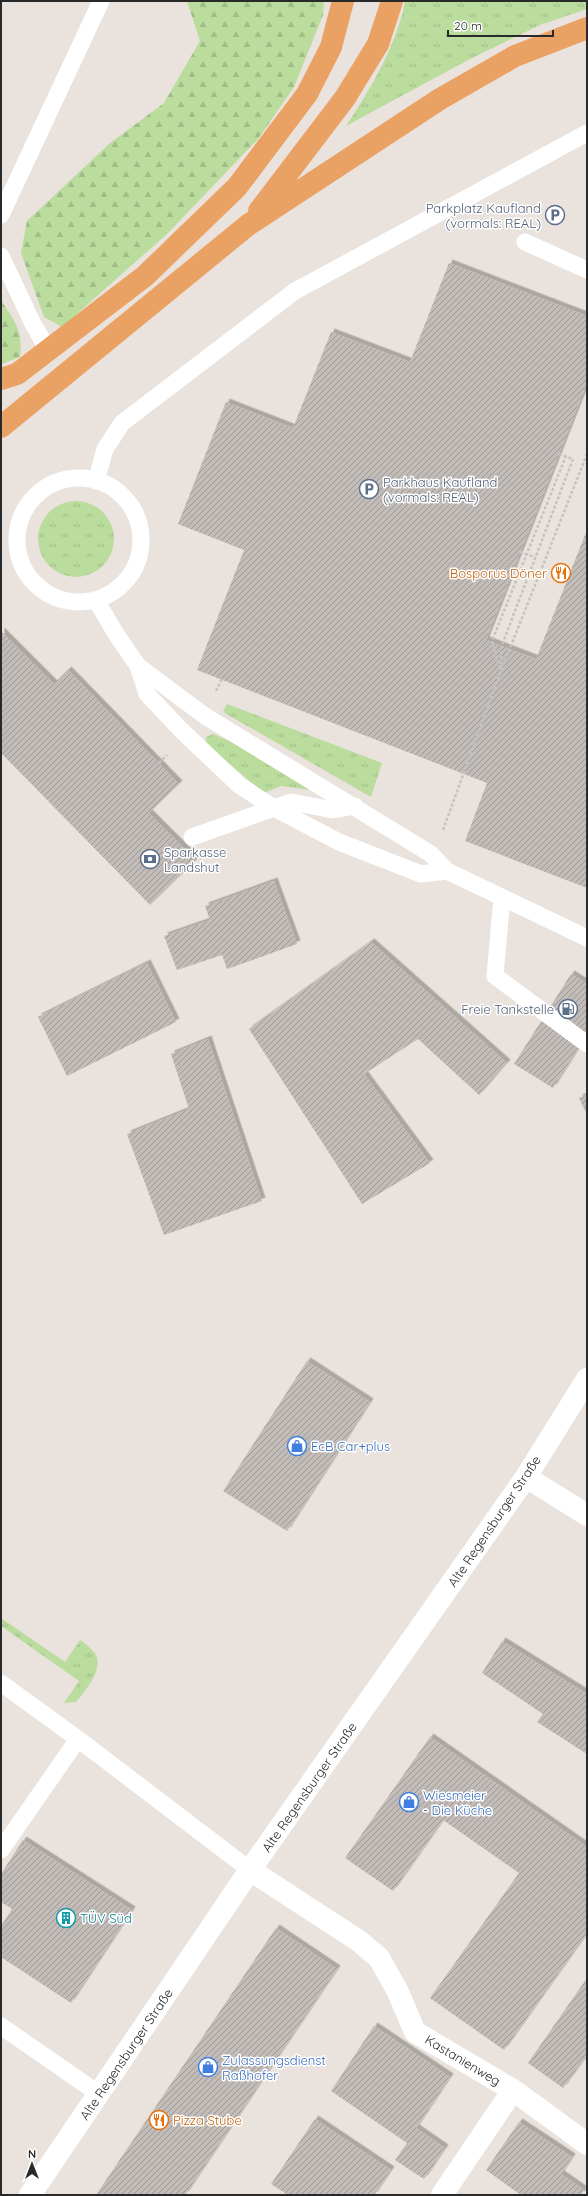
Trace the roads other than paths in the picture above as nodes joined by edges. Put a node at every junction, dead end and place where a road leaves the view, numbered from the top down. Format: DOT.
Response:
graph roads {
  1 [pos="101,1"];
  2 [pos="343,1"];
  3 [pos="392,1"];
  4 [pos="587,28"];
  5 [pos="587,133"];
  6 [pos="1,215"];
  7 [pos="248,225"];
  8 [pos="525,242"];
  9 [pos="1,256"];
  10 [pos="587,270"];
  11 [pos="48,350"];
  12 [pos="1,379"];
  13 [pos="1,427"];
  14 [pos="96,480"];
  15 [pos="96,600"];
  16 [pos="138,666"];
  17 [pos="355,806"];
  18 [pos="274,808"];
  19 [pos="192,837"];
  20 [pos="447,871"];
  21 [pos="502,897"];
  22 [pos="587,938"];
  23 [pos="587,1044"];
  24 [pos="587,1378"];
  25 [pos="526,1476"];
  26 [pos="587,1515"];
  27 [pos="1,1683"];
  28 [pos="78,1739"];
  29 [pos="1,1850"];
  30 [pos="250,1870"];
  31 [pos="1,2026"];
  32 [pos="513,2090"];
  33 [pos="98,2094"];
  34 [pos="587,2144"];
  35 [pos="30,2195"];
  36 [pos="442,2195"];
  1 -- 6 [label="lane"];
  2 -- 11 [label="highway"];
  3 -- 7 [label="highway"];
  4 -- 7 [label="highway"];
  5 -- 14 [label="lane"];
  7 -- 13 [label="highway"];
  8 -- 10 [label="lane"];
  9 -- 11 [label="lane"];
  11 -- 12 [label="highway"];
  14 -- 15 [label="lane"];
  14 -- 15 [label="lane"];
  15 -- 16 [label="lane"];
  16 -- 17 [label="lane"];
  16 -- 18 [label="lane"];
  17 -- 18 [label="lane"];
  17 -- 20 [label="lane"];
  18 -- 19 [label="lane"];
  18 -- 20 [label="lane"];
  20 -- 21 [label="lane"];
  21 -- 22 [label="lane"];
  21 -- 23 [label="lane"];
  24 -- 25 [label="street, Alte Regensburger Straße"];
  25 -- 26 [label="street"];
  25 -- 30 [label="street, Alte Regensburger Straße"];
  27 -- 28 [label="lane"];
  28 -- 29 [label="lane"];
  28 -- 30 [label="lane"];
  30 -- 32 [label="street, Kastanienweg"];
  30 -- 33 [label="street, Alte Regensburger Straße"];
  31 -- 33 [label="lane"];
  32 -- 34 [label="street, Kastanienweg"];
  32 -- 36 [label="street"];
  33 -- 35 [label="street, Alte Regensburger Straße"];
}
